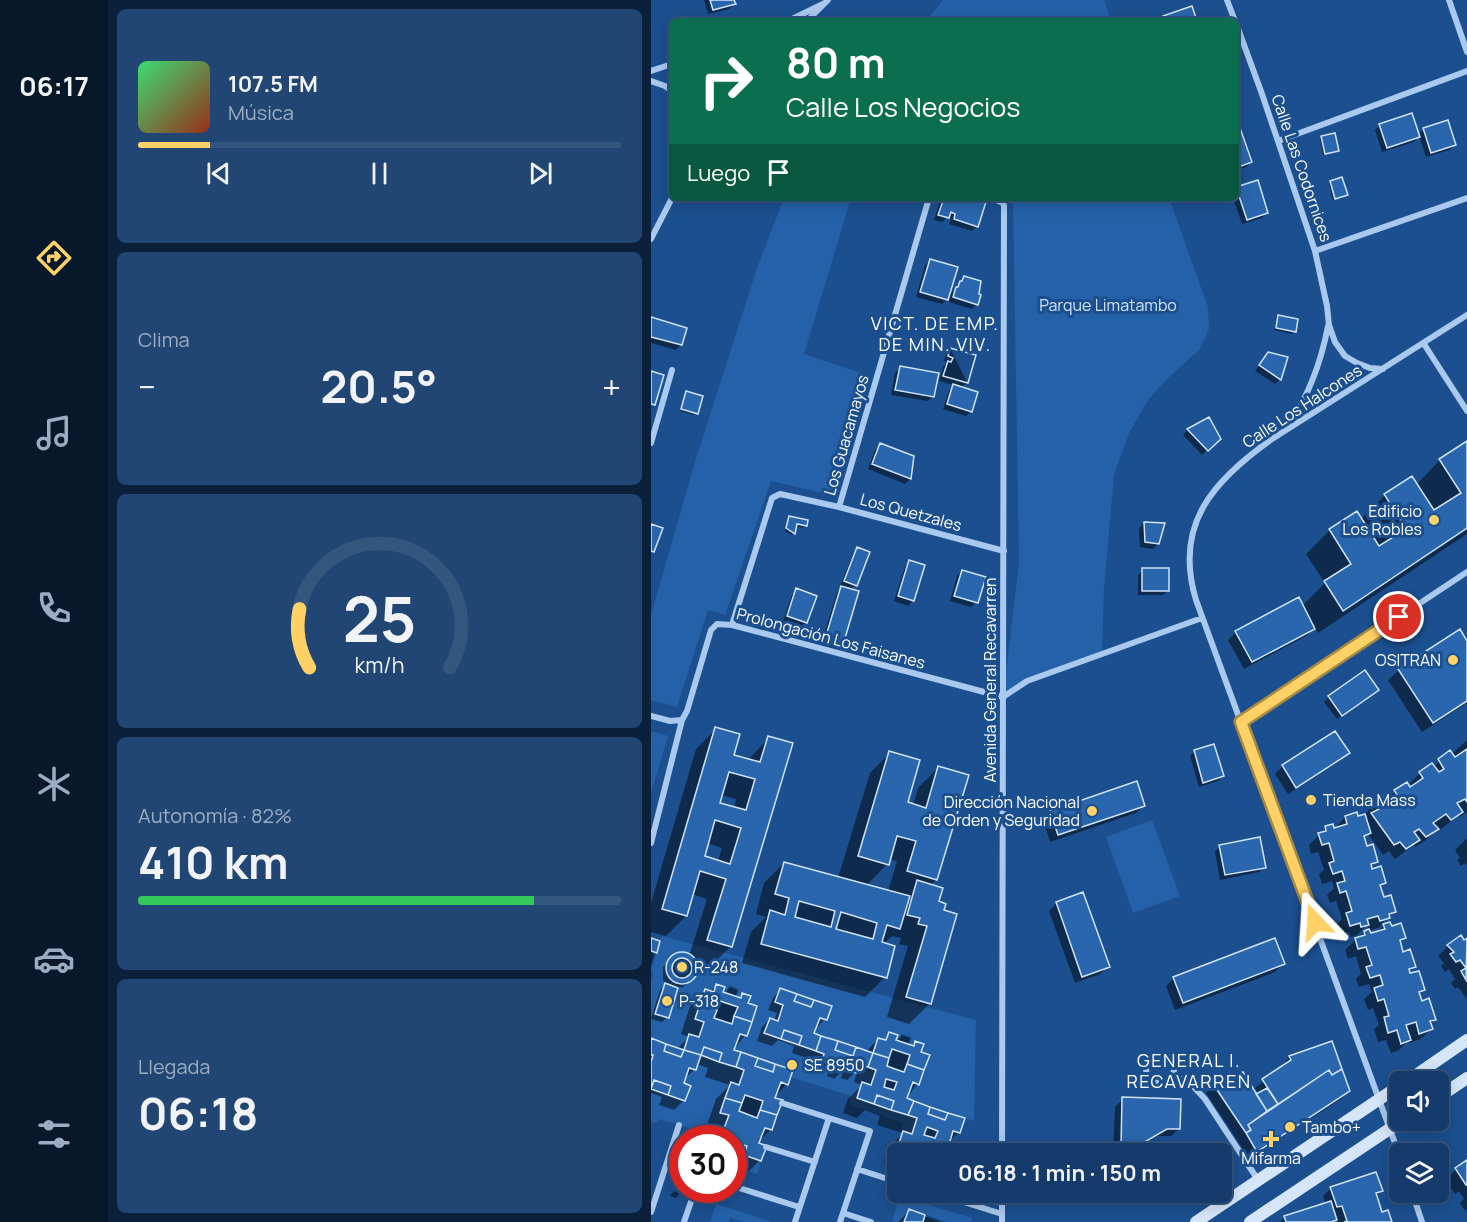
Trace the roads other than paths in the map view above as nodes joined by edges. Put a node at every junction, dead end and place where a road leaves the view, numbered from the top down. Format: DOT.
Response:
graph roads {
  1 [pos="1227,0"];
  2 [pos="1449,0"];
  3 [pos="827,2"];
  4 [pos="794,18"];
  5 [pos="810,18"];
  6 [pos="1234,18"];
  7 [pos="1239,30"];
  8 [pos="1467,52"];
  9 [pos="669,65"];
  10 [pos="651,71"];
  11 [pos="1467,71"];
  12 [pos="651,81"];
  13 [pos="669,89"];
  14 [pos="1278,141"];
  15 [pos="1467,198"];
  16 [pos="670,201"];
  17 [pos="928,201"];
  18 [pos="999,201"];
  19 [pos="651,238"];
  20 [pos="1315,251"];
  21 [pos="1467,315"];
  22 [pos="1329,325"];
  23 [pos="1423,344"];
  24 [pos="1385,369"];
  25 [pos="672,370"];
  26 [pos="1467,411"];
  27 [pos="655,417"];
  28 [pos="1286,430"];
  29 [pos="651,443"];
  30 [pos="839,507"];
  31 [pos="1004,551"];
  32 [pos="1467,572"];
  33 [pos="1202,618"];
  34 [pos="732,625"];
  35 [pos="1003,697"];
  36 [pos="651,716"];
  37 [pos="682,720"];
  38 [pos="1241,722"];
  39 [pos="651,843"];
  40 [pos="1467,1040"];
  41 [pos="1422,1071"];
  42 [pos="1173,1075"];
  43 [pos="1467,1078"];
  44 [pos="1449,1090"];
  45 [pos="1389,1093"];
  46 [pos="1380,1099"];
  47 [pos="782,1103"];
  48 [pos="829,1118"];
  49 [pos="1389,1124"];
  50 [pos="1389,1130"];
  51 [pos="1002,1143"];
  52 [pos="766,1147"];
  53 [pos="669,1156"];
  54 [pos="815,1162"];
  55 [pos="666,1165"];
  56 [pos="669,1166"];
  57 [pos="857,1169"];
  58 [pos="887,1179"];
  59 [pos="1258,1181"];
  60 [pos="747,1191"];
  61 [pos="691,1203"];
  62 [pos="967,1203"];
  63 [pos="1002,1203"];
  64 [pos="1416,1203"];
  65 [pos="799,1207"];
  66 [pos="651,1212"];
  67 [pos="843,1213"];
  68 [pos="1002,1214"];
  69 [pos="684,1222"];
  70 [pos="795,1222"];
  71 [pos="840,1222"];
  72 [pos="870,1222"];
  73 [pos="1002,1222"];
  74 [pos="1196,1222"];
  75 [pos="1250,1222"];
  76 [pos="1422,1222"];
  1 -- 6 [label="street, Calle Las Codornices"];
  2 -- 8 [label="street"];
  3 -- 4 [label="street"];
  3 -- 5 [label="street"];
  7 -- 14 [label="street, Calle Las Codornices"];
  9 -- 10 [label="street"];
  11 -- 14 [label="street"];
  12 -- 13 [label="street"];
  14 -- 20 [label="street, Calle Las Codornices"];
  15 -- 20 [label="street"];
  16 -- 19 [label="street"];
  17 -- 30 [label="street, Los Guacamayos"];
  18 -- 31 [label="street, Avenida General Recavarren"];
  20 -- 22 [label="street, Calle Las Codornices"];
  21 -- 23 [label="street, Calle Los Halcones"];
  22 -- 24 [label="street, Calle Las Codornices"];
  22 -- 28 [label="street, Calle Las Codornices"];
  23 -- 24 [label="street, Calle Los Halcones"];
  23 -- 26 [label="street"];
  24 -- 28 [label="street, Calle Los Halcones"];
  25 -- 27 [label="street"];
  27 -- 29 [label="street"];
  28 -- 33 [label="street, Calle Los Halcones"];
  30 -- 31 [label="street, Los Quetzales"];
  30 -- 34 [label="street, Los Quetzales"];
  31 -- 35 [label="street, Avenida General Recavarren"];
  32 -- 38 [label="street"];
  33 -- 35 [label="street"];
  33 -- 38 [label="street, Calle Los Halcones"];
  34 -- 35 [label="street, Prolongación Los Faisanes"];
  34 -- 37 [label="street, Prolongación Los Faisanes"];
  35 -- 51 [label="street, Avenida General Recavarren"];
  36 -- 37 [label="street"];
  37 -- 39 [label="street"];
  38 -- 46 [label="street, Calle Los Halcones"];
  40 -- 41 [label="main road"];
  42 -- 42 [label="street"];
  42 -- 59 [label="street"];
  43 -- 44 [label="main road"];
  45 -- 46 [label="main road"];
  46 -- 49 [label="street, Calle Los Halcones"];
  46 -- 59 [label="main road"];
  47 -- 48 [label="street"];
  48 -- 54 [label="street"];
  48 -- 57 [label="street"];
  50 -- 75 [label="main road"];
  52 -- 54 [label="street"];
  53 -- 55 [label="street"];
  54 -- 65 [label="street"];
  55 -- 56 [label="street"];
  55 -- 66 [label="street"];
  57 -- 58 [label="street"];
  57 -- 67 [label="street"];
  59 -- 74 [label="main road"];
  60 -- 65 [label="street"];
  61 -- 69 [label="street"];
  62 -- 68 [label="street"];
  63 -- 68 [label="street"];
  64 -- 76 [label="street"];
  65 -- 70 [label="street"];
  67 -- 71 [label="street"];
  67 -- 72 [label="street"];
  68 -- 73 [label="street"];
}
